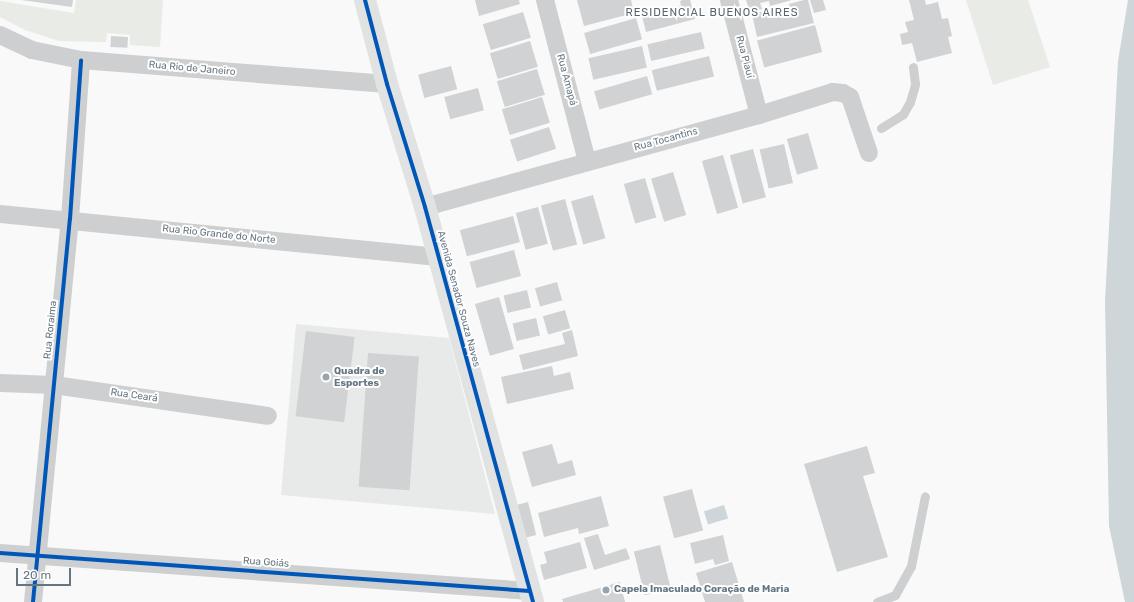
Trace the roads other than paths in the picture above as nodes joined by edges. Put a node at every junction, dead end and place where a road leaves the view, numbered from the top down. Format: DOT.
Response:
graph roads {
  1 [pos="366,0"];
  2 [pos="545,0"];
  3 [pos="729,0"];
  4 [pos="0,35"];
  5 [pos="81,60"];
  6 [pos="913,67"];
  7 [pos="388,84"];
  8 [pos="760,115"];
  9 [pos="881,128"];
  10 [pos="869,153"];
  11 [pos="588,161"];
  12 [pos="425,207"];
  13 [pos="0,214"];
  14 [pos="70,220"];
  15 [pos="438,257"];
  16 [pos="0,383"];
  17 [pos="54,385"];
  18 [pos="268,416"];
  19 [pos="925,496"];
  20 [pos="0,553"];
  21 [pos="38,555"];
  22 [pos="532,596"];
  23 [pos="33,602"];
  24 [pos="877,602"];
  1 -- 7 [label="street, Avenida Senador Souza Naves"];
  2 -- 11 [label="street, Rua Amapá"];
  3 -- 8 [label="street, Rua Piauí"];
  4 -- 5 [label="street, Rua Rio de Janeiro"];
  5 -- 7 [label="street, Rua Rio de Janeiro"];
  5 -- 14 [label="street, Rua Roraima"];
  6 -- 9 [label="lane"];
  7 -- 12 [label="street, Avenida Senador Souza Naves"];
  8 -- 10 [label="street, Rua Tocantins"];
  8 -- 11 [label="street, Rua Tocantins"];
  11 -- 12 [label="street, Rua Tocantins"];
  12 -- 15 [label="street, Avenida Senador Souza Naves"];
  13 -- 14 [label="street, Rua Rio Grande do Norte"];
  14 -- 15 [label="street, Rua Rio Grande do Norte"];
  14 -- 17 [label="street, Rua Roraima"];
  15 -- 22 [label="street, Avenida Senador Souza Naves"];
  16 -- 17 [label="street, Rua Ceará"];
  17 -- 18 [label="street, Rua Ceará"];
  17 -- 21 [label="street, Rua Roraima"];
  19 -- 24 [label="lane"];
  20 -- 21 [label="street, Rua Goiás"];
  21 -- 22 [label="street, Rua Goiás"];
  21 -- 23 [label="street, Rua Roraima"];
}
